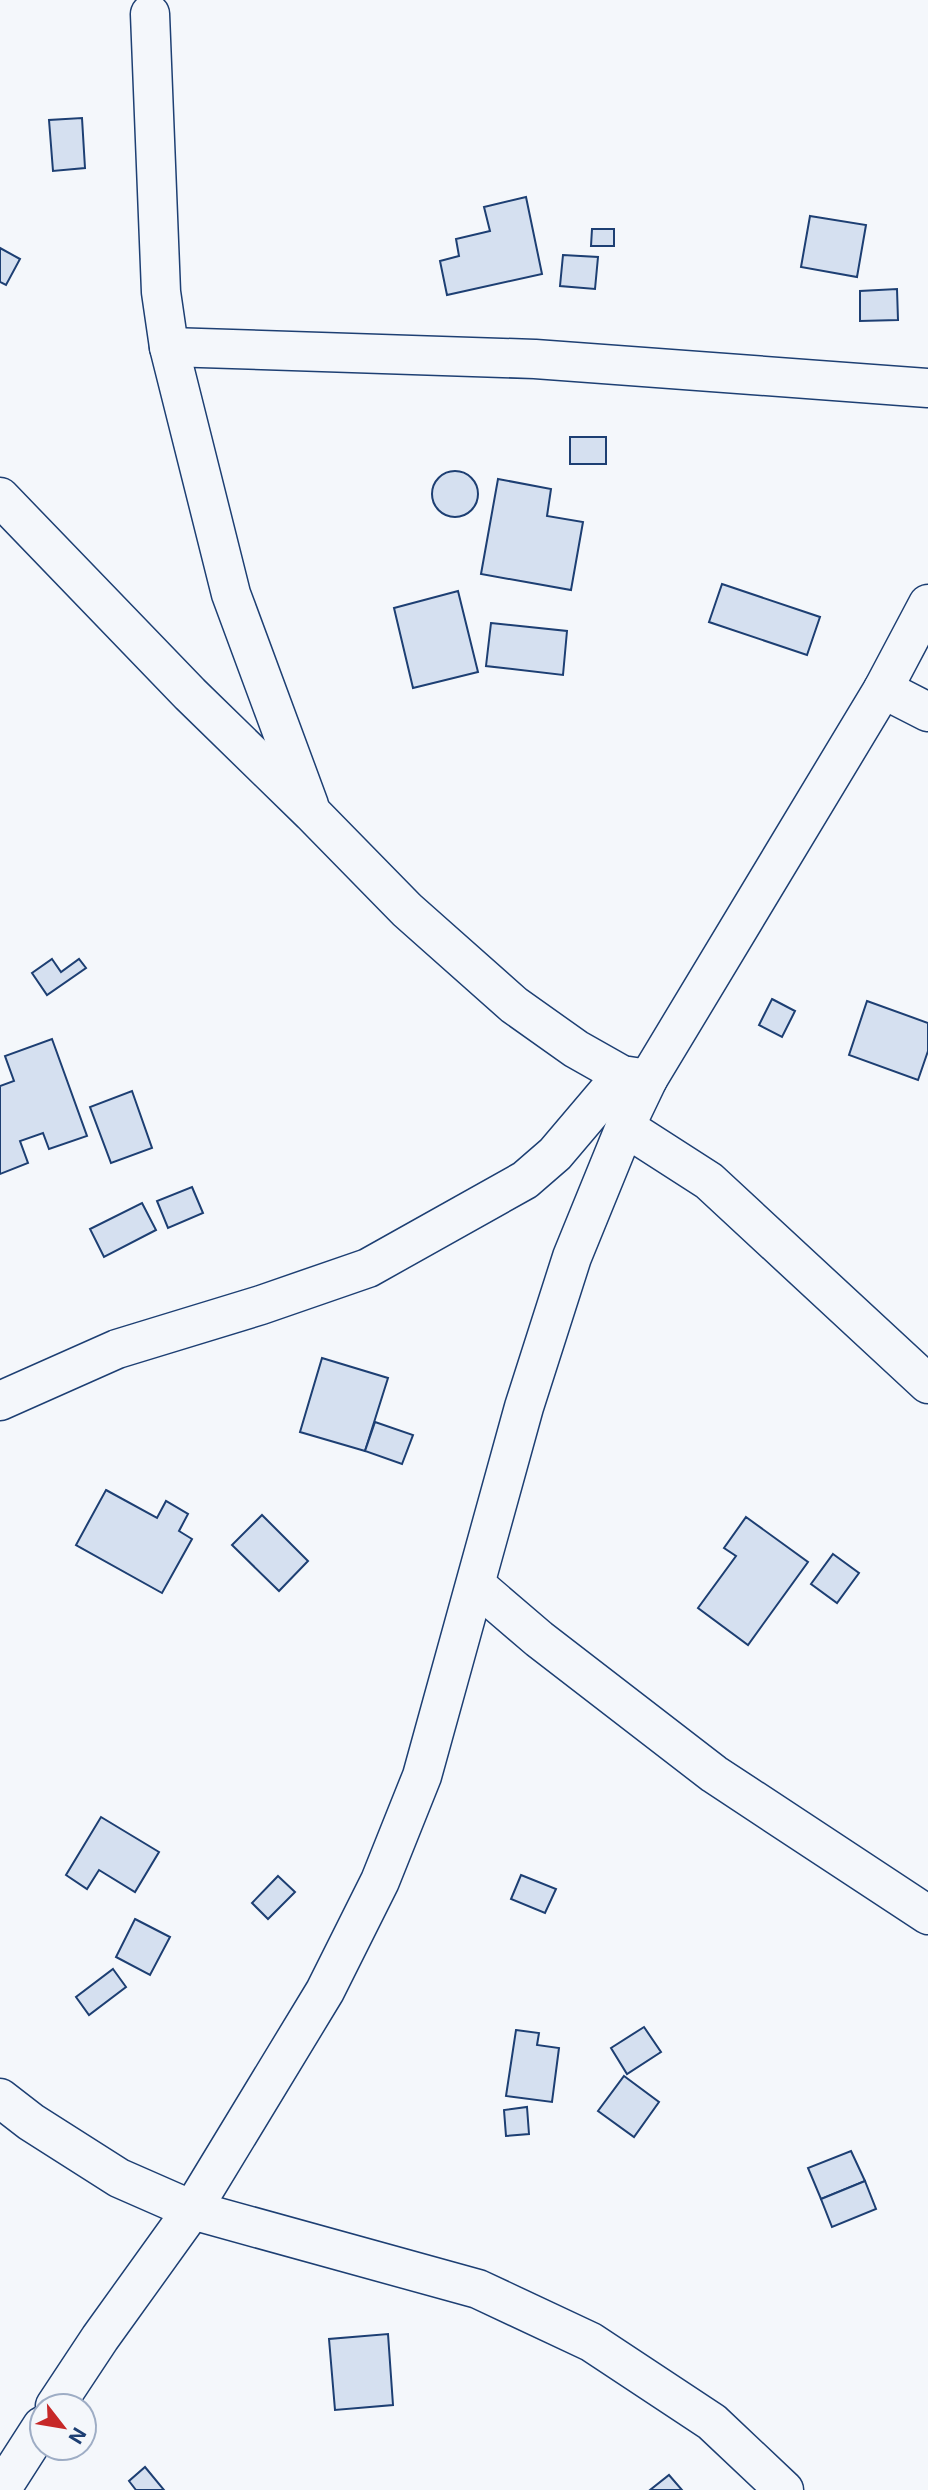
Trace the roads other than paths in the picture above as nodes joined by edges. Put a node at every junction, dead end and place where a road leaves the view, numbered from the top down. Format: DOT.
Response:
graph roads {
  1 [pos="150,14"];
  2 [pos="169,347"];
  3 [pos="928,388"];
  4 [pos="0,497"];
  5 [pos="928,604"];
  6 [pos="883,690"];
  7 [pos="928,712"];
  8 [pos="312,813"];
  9 [pos="635,1077"];
  10 [pos="625,1127"];
  11 [pos="928,1384"];
  12 [pos="0,1401"];
  13 [pos="476,1585"];
  14 [pos="928,1915"];
  15 [pos="0,2098"];
  16 [pos="192,2210"];
  17 [pos="64,2392"];
  18 [pos="28,2448"];
  19 [pos="1,2490"];
  20 [pos="784,2490"];
  1 -- 2 [label="street"];
  2 -- 3 [label="street"];
  2 -- 8 [label="street"];
  4 -- 8 [label="street"];
  5 -- 6 [label="street"];
  6 -- 7 [label="street"];
  6 -- 9 [label="street"];
  8 -- 9 [label="street"];
  9 -- 10 [label="street"];
  9 -- 12 [label="street"];
  10 -- 11 [label="street"];
  10 -- 13 [label="street"];
  13 -- 14 [label="street"];
  13 -- 16 [label="street"];
  15 -- 16 [label="street"];
  16 -- 17 [label="street"];
  16 -- 20 [label="street"];
  18 -- 19 [label="street"];
}
